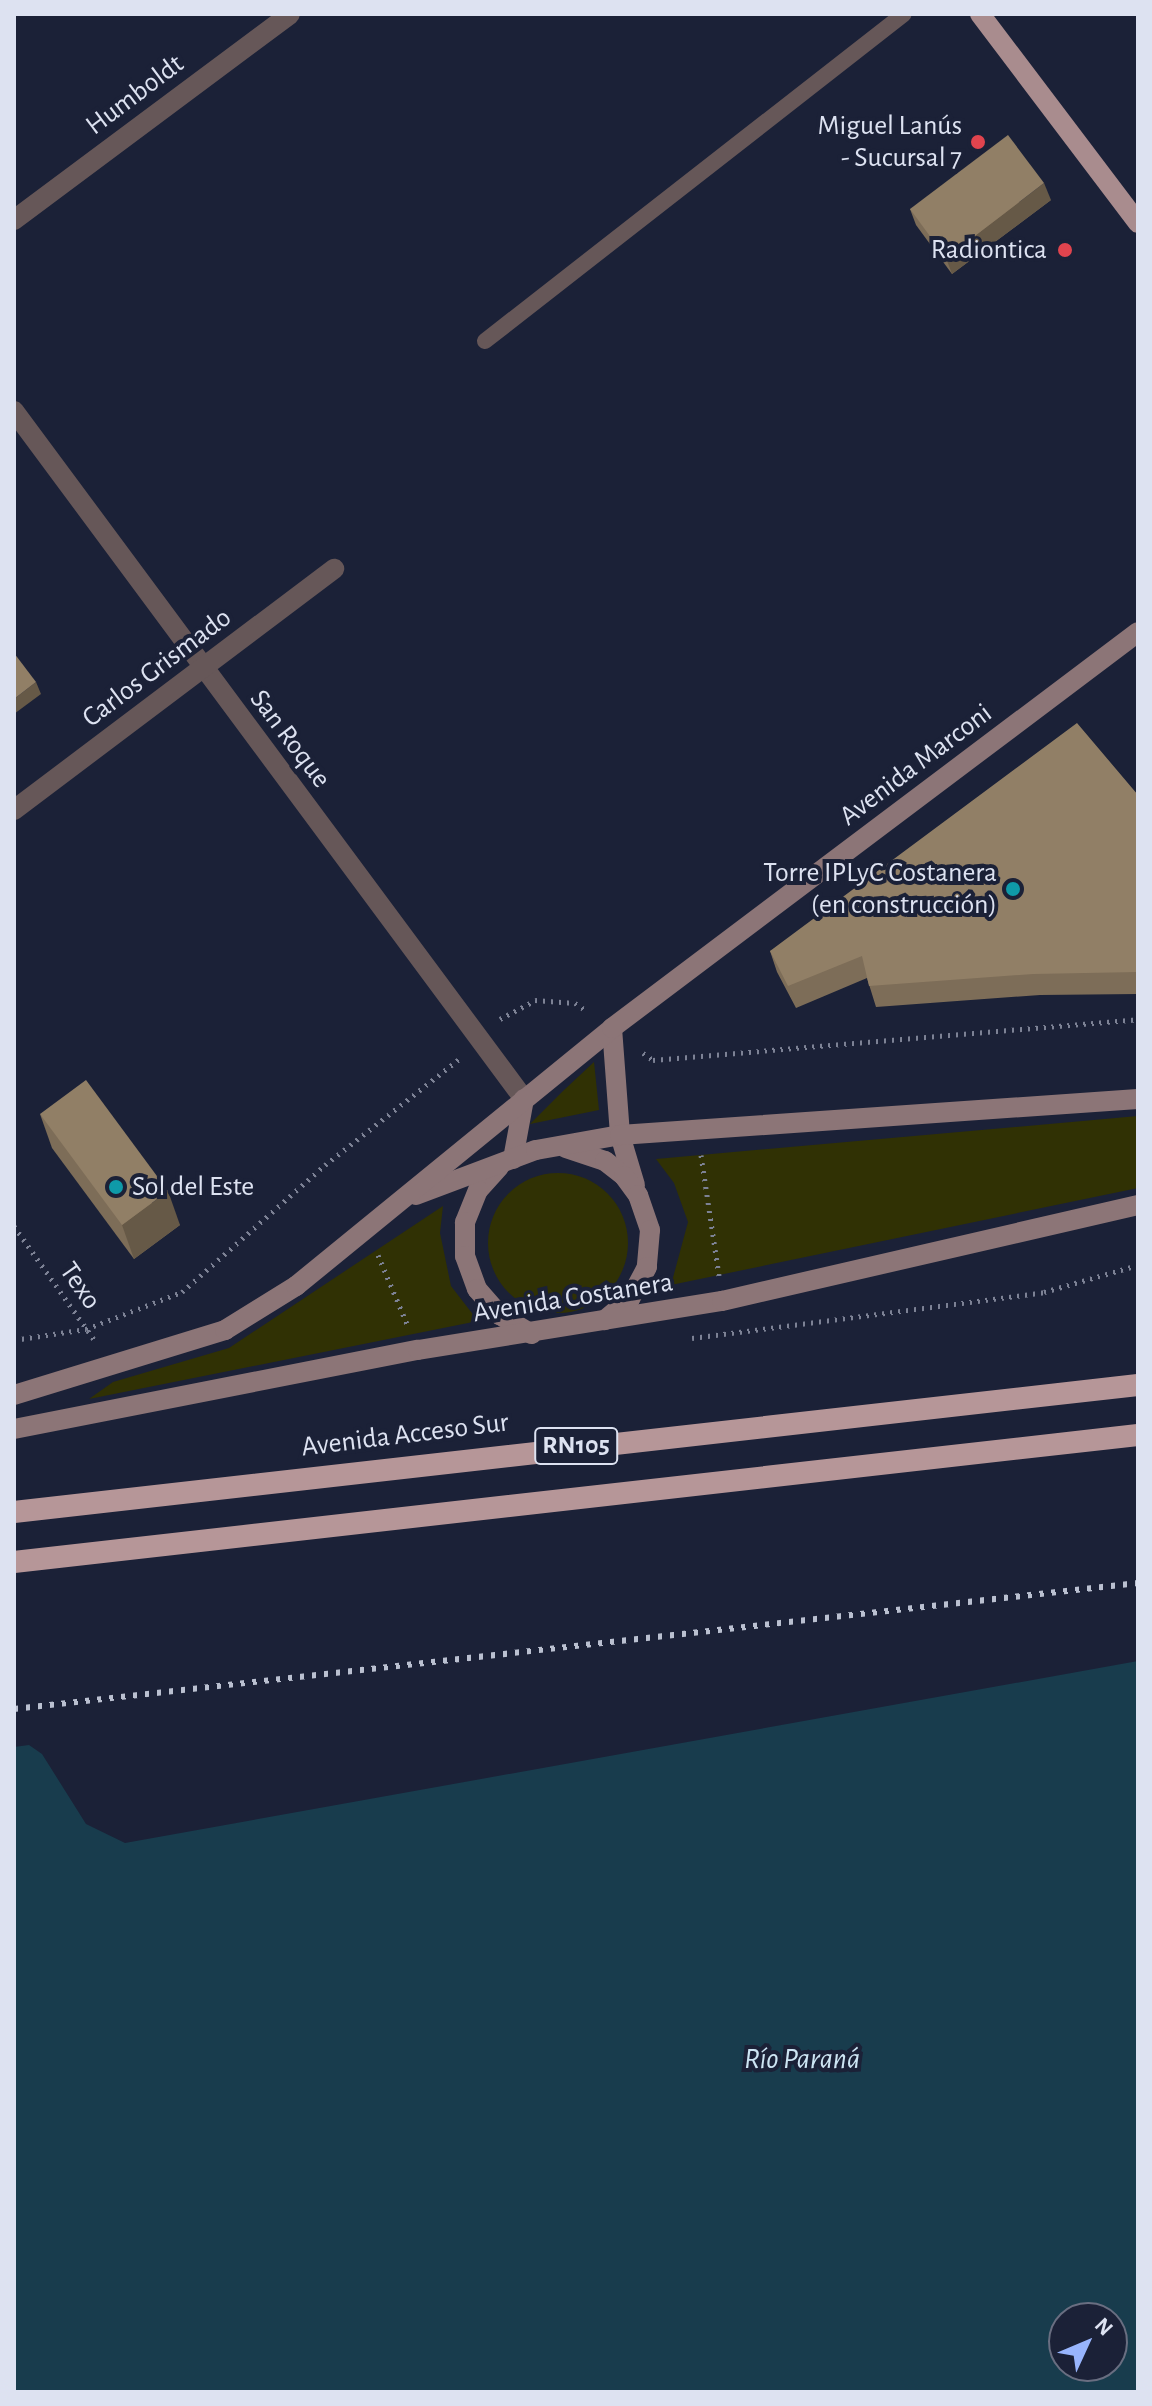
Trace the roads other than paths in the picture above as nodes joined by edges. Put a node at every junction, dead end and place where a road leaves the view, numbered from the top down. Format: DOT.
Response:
graph roads {
  1 [pos="290,14"];
  2 [pos="904,14"];
  3 [pos="980,14"];
  4 [pos="14,220"];
  5 [pos="1138,223"];
  6 [pos="485,341"];
  7 [pos="14,411"];
  8 [pos="334,569"];
  9 [pos="1138,632"];
  10 [pos="202,669"];
  11 [pos="14,810"];
  12 [pos="612,1028"];
  13 [pos="524,1099"];
  14 [pos="1138,1099"];
  15 [pos="620,1135"];
  16 [pos="559,1147"];
  17 [pos="508,1162"];
  18 [pos="638,1195"];
  19 [pos="401,1200"];
  20 [pos="1138,1205"];
  21 [pos="602,1322"];
  22 [pos="532,1334"];
  23 [pos="1138,1385"];
  24 [pos="14,1395"];
  25 [pos="14,1429"];
  26 [pos="1138,1435"];
  27 [pos="14,1512"];
  28 [pos="14,1562"];
  1 -- 4 [label="street, Humboldt"];
  2 -- 6 [label="lane"];
  3 -- 5 [label="main road"];
  7 -- 10 [label="street, San Roque"];
  8 -- 10 [label="street, Carlos Grismado"];
  9 -- 12 [label="main road, Avenida Marconi"];
  10 -- 11 [label="street, Carlos Grismado"];
  10 -- 13 [label="street, San Roque"];
  12 -- 13 [label="main road, Avenida Marconi"];
  12 -- 15 [label="main road"];
  13 -- 17 [label="main road"];
  13 -- 19 [label="main road, Avenida Marconi"];
  14 -- 15 [label="main road"];
  15 -- 16 [label="main road"];
  15 -- 18 [label="main road"];
  16 -- 17 [label="main road"];
  16 -- 18 [label="main road"];
  17 -- 19 [label="main road"];
  17 -- 22 [label="main road"];
  18 -- 21 [label="main road"];
  19 -- 24 [label="main road"];
  20 -- 21 [label="main road, Avenida Costanera"];
  21 -- 22 [label="main road, Avenida Costanera"];
  22 -- 25 [label="main road, Avenida Costanera"];
  23 -- 27 [label="highway, Avenida Acceso Sur / RN105"];
  26 -- 28 [label="highway, RN105"];
}
